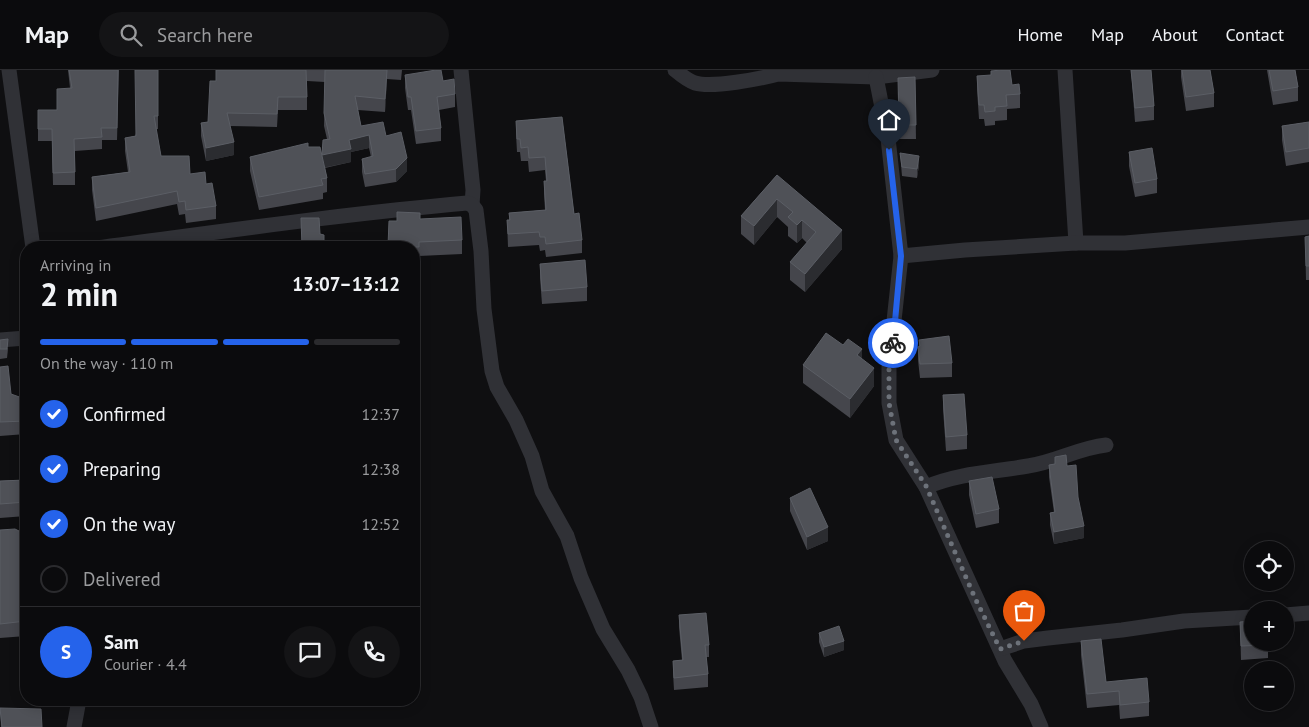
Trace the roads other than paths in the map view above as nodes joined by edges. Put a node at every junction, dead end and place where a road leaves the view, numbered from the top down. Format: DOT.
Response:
graph roads {
  1 [pos="9,70"];
  2 [pos="461,70"];
  3 [pos="675,70"];
  4 [pos="932,70"];
  5 [pos="1065,70"];
  6 [pos="867,74"];
  7 [pos="472,205"];
  8 [pos="1309,227"];
  9 [pos="33,241"];
  10 [pos="146,241"];
  11 [pos="1076,243"];
  12 [pos="901,256"];
  13 [pos="20,338"];
  14 [pos="0,340"];
  15 [pos="1106,445"];
  16 [pos="926,486"];
  17 [pos="1309,613"];
  18 [pos="1294,614"];
  19 [pos="1244,617"];
  20 [pos="1309,619"];
  21 [pos="1000,649"];
  22 [pos="78,706"];
  23 [pos="74,727"];
  24 [pos="651,727"];
  25 [pos="1041,727"];
  1 -- 9 [label="street"];
  2 -- 7 [label="street"];
  3 -- 6 [label="street"];
  4 -- 6 [label="street"];
  5 -- 11 [label="street"];
  6 -- 12 [label="street"];
  7 -- 10 [label="street"];
  7 -- 24 [label="street"];
  8 -- 11 [label="street"];
  11 -- 12 [label="street"];
  12 -- 16 [label="street"];
  13 -- 14 [label="street"];
  15 -- 16 [label="street"];
  16 -- 21 [label="street"];
  17 -- 18 [label="street"];
  17 -- 20 [label="street"];
  19 -- 21 [label="street"];
  21 -- 25 [label="street"];
  22 -- 23 [label="street"];
}
